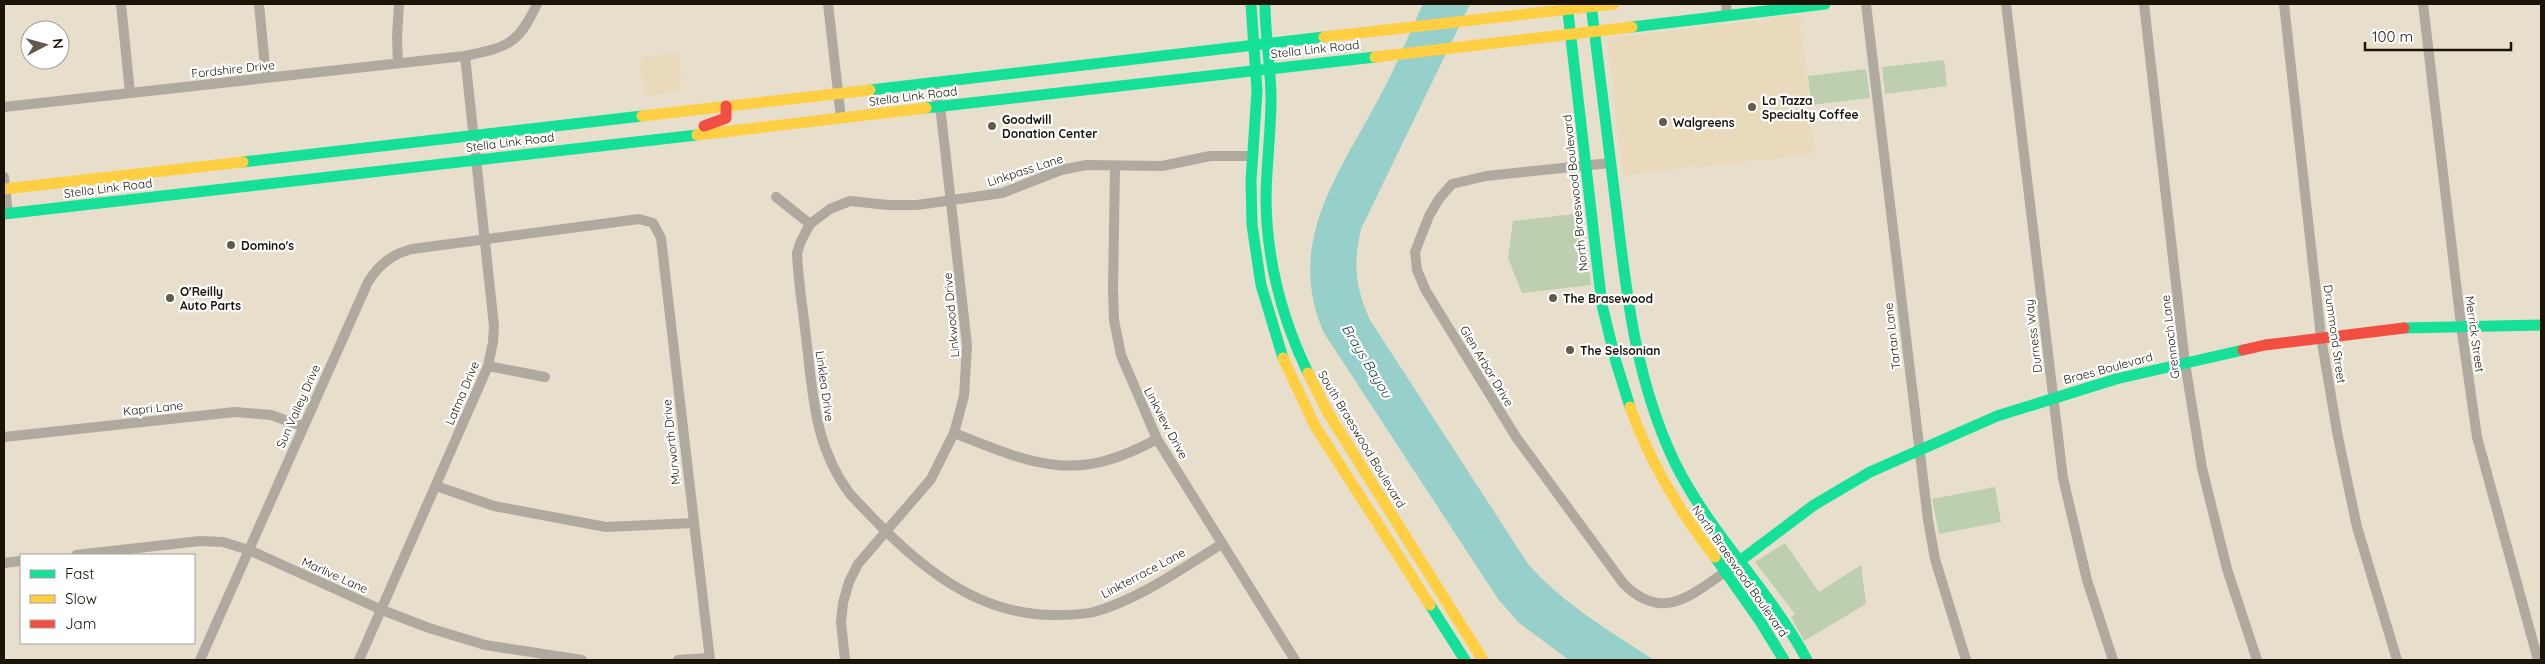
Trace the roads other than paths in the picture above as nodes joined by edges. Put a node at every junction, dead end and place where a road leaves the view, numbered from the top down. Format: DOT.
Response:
graph roads {
  1 [pos="121,4"];
  2 [pos="259,4"];
  3 [pos="399,4"];
  4 [pos="537,4"];
  5 [pos="828,4"];
  6 [pos="1251,4"];
  7 [pos="1265,4"];
  8 [pos="1614,4"];
  9 [pos="1825,4"];
  10 [pos="1866,4"];
  11 [pos="2006,4"];
  12 [pos="2144,4"];
  13 [pos="2284,4"];
  14 [pos="2423,4"];
  15 [pos="1592,5"];
  16 [pos="1568,6"];
  17 [pos="1727,9"];
  18 [pos="1595,31"];
  19 [pos="1571,34"];
  20 [pos="1268,44"];
  21 [pos="1254,45"];
  22 [pos="465,56"];
  23 [pos="398,64"];
  24 [pos="1270,68"];
  25 [pos="1256,70"];
  26 [pos="266,78"];
  27 [pos="934,82"];
  28 [pos="1038,83"];
  29 [pos="130,93"];
  30 [pos="838,93"];
  31 [pos="726,106"];
  32 [pos="940,106"];
  33 [pos="4,107"];
  34 [pos="841,118"];
  35 [pos="474,136"];
  36 [pos="667,138"];
  37 [pos="332,151"];
  38 [pos="1253,156"];
  39 [pos="476,160"];
  40 [pos="1610,162"];
  41 [pos="210,165"];
  42 [pos="1586,165"];
  43 [pos="1115,166"];
  44 [pos="334,176"];
  45 [pos="4,185"];
  46 [pos="213,190"];
  47 [pos="776,197"];
  48 [pos="952,201"];
  49 [pos="6,214"];
  50 [pos="653,223"];
  51 [pos="810,224"];
  52 [pos="485,240"];
  53 [pos="2461,325"];
  54 [pos="2541,325"];
  55 [pos="2322,337"];
  56 [pos="2185,363"];
  57 [pos="488,366"];
  58 [pos="545,377"];
  59 [pos="2052,398"];
  60 [pos="1653,411"];
  61 [pos="302,426"];
  62 [pos="1637,428"];
  63 [pos="954,433"];
  64 [pos="4,436"];
  65 [pos="1157,439"];
  66 [pos="1918,450"];
  67 [pos="436,486"];
  68 [pos="693,523"];
  69 [pos="888,530"];
  70 [pos="1222,544"];
  71 [pos="249,550"];
  72 [pos="85,554"];
  73 [pos="1740,561"];
  74 [pos="20,562"];
  75 [pos="4,564"];
  76 [pos="1725,572"];
  77 [pos="382,610"];
  78 [pos="709,659"];
  79 [pos="200,660"];
  80 [pos="359,660"];
  81 [pos="582,660"];
  82 [pos="678,660"];
  83 [pos="845,660"];
  84 [pos="1295,660"];
  85 [pos="1465,660"];
  86 [pos="1483,660"];
  87 [pos="1784,660"];
  88 [pos="1807,660"];
  89 [pos="1966,660"];
  90 [pos="2113,660"];
  91 [pos="2257,660"];
  92 [pos="2397,660"];
  93 [pos="2538,660"];
  1 -- 29 [label="street"];
  2 -- 26 [label="street"];
  3 -- 23 [label="street"];
  4 -- 22 [label="street, Fordshire Drive"];
  5 -- 30 [label="street"];
  6 -- 21 [label="main road"];
  7 -- 20 [label="main road, South Braeswood Boulevard"];
  8 -- 15 [label="main road, Stella Link Road"];
  9 -- 17 [label="main road, Stella Link Road"];
  10 -- 66 [label="street, Tartan Lane"];
  11 -- 59 [label="street, Durness Way"];
  12 -- 56 [label="street, Grennoch Lane"];
  13 -- 55 [label="street, Drummond Street"];
  14 -- 53 [label="street, Merrick Street"];
  15 -- 16 [label="main road, Stella Link Road"];
  15 -- 18 [label="main road, North Braeswood Boulevard"];
  16 -- 19 [label="main road, North Braeswood Boulevard"];
  16 -- 20 [label="main road, Stella Link Road"];
  17 -- 18 [label="main road, Stella Link Road"];
  18 -- 19 [label="main road, Stella Link Road"];
  18 -- 40 [label="main road, North Braeswood Boulevard"];
  19 -- 24 [label="main road, Stella Link Road"];
  19 -- 42 [label="main road, North Braeswood Boulevard"];
  20 -- 21 [label="main road, Stella Link Road"];
  20 -- 24 [label="main road, South Braeswood Boulevard"];
  21 -- 25 [label="main road"];
  21 -- 28 [label="main road, Stella Link Road"];
  22 -- 23 [label="street, Fordshire Drive"];
  22 -- 35 [label="street, Latma Drive"];
  23 -- 26 [label="street, Fordshire Drive"];
  24 -- 25 [label="main road, Stella Link Road"];
  24 -- 86 [label="main road, South Braeswood Boulevard"];
  25 -- 28 [label="main road, Stella Link Road"];
  25 -- 38 [label="main road"];
  26 -- 29 [label="street, Fordshire Drive"];
  27 -- 28 [label="main road, Stella Link Road"];
  27 -- 30 [label="main road, Stella Link Road"];
  27 -- 32 [label="street, Linkwood Drive"];
  28 -- 32 [label="main road, Stella Link Road"];
  29 -- 33 [label="street, Fordshire Drive"];
  30 -- 31 [label="main road, Stella Link Road"];
  30 -- 34 [label="street"];
  31 -- 35 [label="main road, Stella Link Road"];
  31 -- 36 [label="main road"];
  32 -- 34 [label="main road, Stella Link Road"];
  32 -- 48 [label="street, Linkwood Drive"];
  34 -- 36 [label="main road, Stella Link Road"];
  35 -- 37 [label="main road, Stella Link Road"];
  35 -- 39 [label="street, Latma Drive"];
  36 -- 39 [label="main road, Stella Link Road"];
  37 -- 41 [label="main road, Stella Link Road"];
  37 -- 44 [label="main road"];
  38 -- 43 [label="street, Linkpass Lane"];
  38 -- 85 [label="main road"];
  39 -- 44 [label="main road, Stella Link Road"];
  39 -- 52 [label="street, Latma Drive"];
  40 -- 42 [label="street, Glen Arbor Drive"];
  40 -- 60 [label="main road, North Braeswood Boulevard"];
  41 -- 45 [label="main road, Stella Link Road"];
  41 -- 46 [label="main road"];
  42 -- 62 [label="main road, North Braeswood Boulevard"];
  42 -- 76 [label="street, Glen Arbor Drive"];
  43 -- 48 [label="street, Linkpass Lane"];
  43 -- 65 [label="street, Linkview Drive"];
  44 -- 46 [label="main road, Stella Link Road"];
  45 -- 49 [label="street"];
  46 -- 49 [label="main road, Stella Link Road"];
  47 -- 51 [label="street"];
  48 -- 51 [label="street, Linkpass Lane"];
  48 -- 63 [label="street, Linkwood Drive"];
  50 -- 52 [label="street, Sun Valley Drive"];
  50 -- 68 [label="street, Murworth Drive"];
  51 -- 69 [label="street, Linklea Drive"];
  52 -- 57 [label="street, Latma Drive"];
  52 -- 61 [label="street, Sun Valley Drive"];
  53 -- 54 [label="main road, Braes Boulevard"];
  53 -- 55 [label="main road, Braes Boulevard"];
  53 -- 93 [label="street, Merrick Street"];
  55 -- 56 [label="main road, Braes Boulevard"];
  55 -- 92 [label="street, Drummond Street"];
  56 -- 59 [label="main road, Braes Boulevard"];
  56 -- 91 [label="street, Grennoch Lane"];
  57 -- 58 [label="street"];
  57 -- 67 [label="street, Latma Drive"];
  59 -- 66 [label="main road, Braes Boulevard"];
  59 -- 90 [label="street, Durness Way"];
  60 -- 62 [label="main road"];
  60 -- 73 [label="main road, North Braeswood Boulevard"];
  61 -- 64 [label="street, Kapri Lane"];
  61 -- 71 [label="street, Sun Valley Drive"];
  62 -- 76 [label="main road, North Braeswood Boulevard"];
  63 -- 65 [label="street"];
  63 -- 69 [label="street, Linkwood Drive"];
  65 -- 70 [label="street, Linkview Drive"];
  66 -- 73 [label="main road, Braes Boulevard"];
  66 -- 89 [label="street, Tartan Lane"];
  67 -- 68 [label="street"];
  67 -- 77 [label="street, Latma Drive"];
  68 -- 78 [label="street, Murworth Drive"];
  69 -- 70 [label="street, Linkterrace Lane"];
  69 -- 83 [label="street, Linkwood Drive"];
  70 -- 84 [label="street, Linkview Drive"];
  71 -- 72 [label="street, Marlive Lane"];
  71 -- 77 [label="street, Marlive Lane"];
  71 -- 79 [label="street, Sun Valley Drive"];
  73 -- 76 [label="main road, Braes Boulevard"];
  73 -- 88 [label="main road, North Braeswood Boulevard"];
  74 -- 75 [label="street"];
  76 -- 87 [label="main road, North Braeswood Boulevard"];
  77 -- 80 [label="street, Latma Drive"];
  77 -- 81 [label="street, Marlive Lane"];
  78 -- 82 [label="street"];
}
